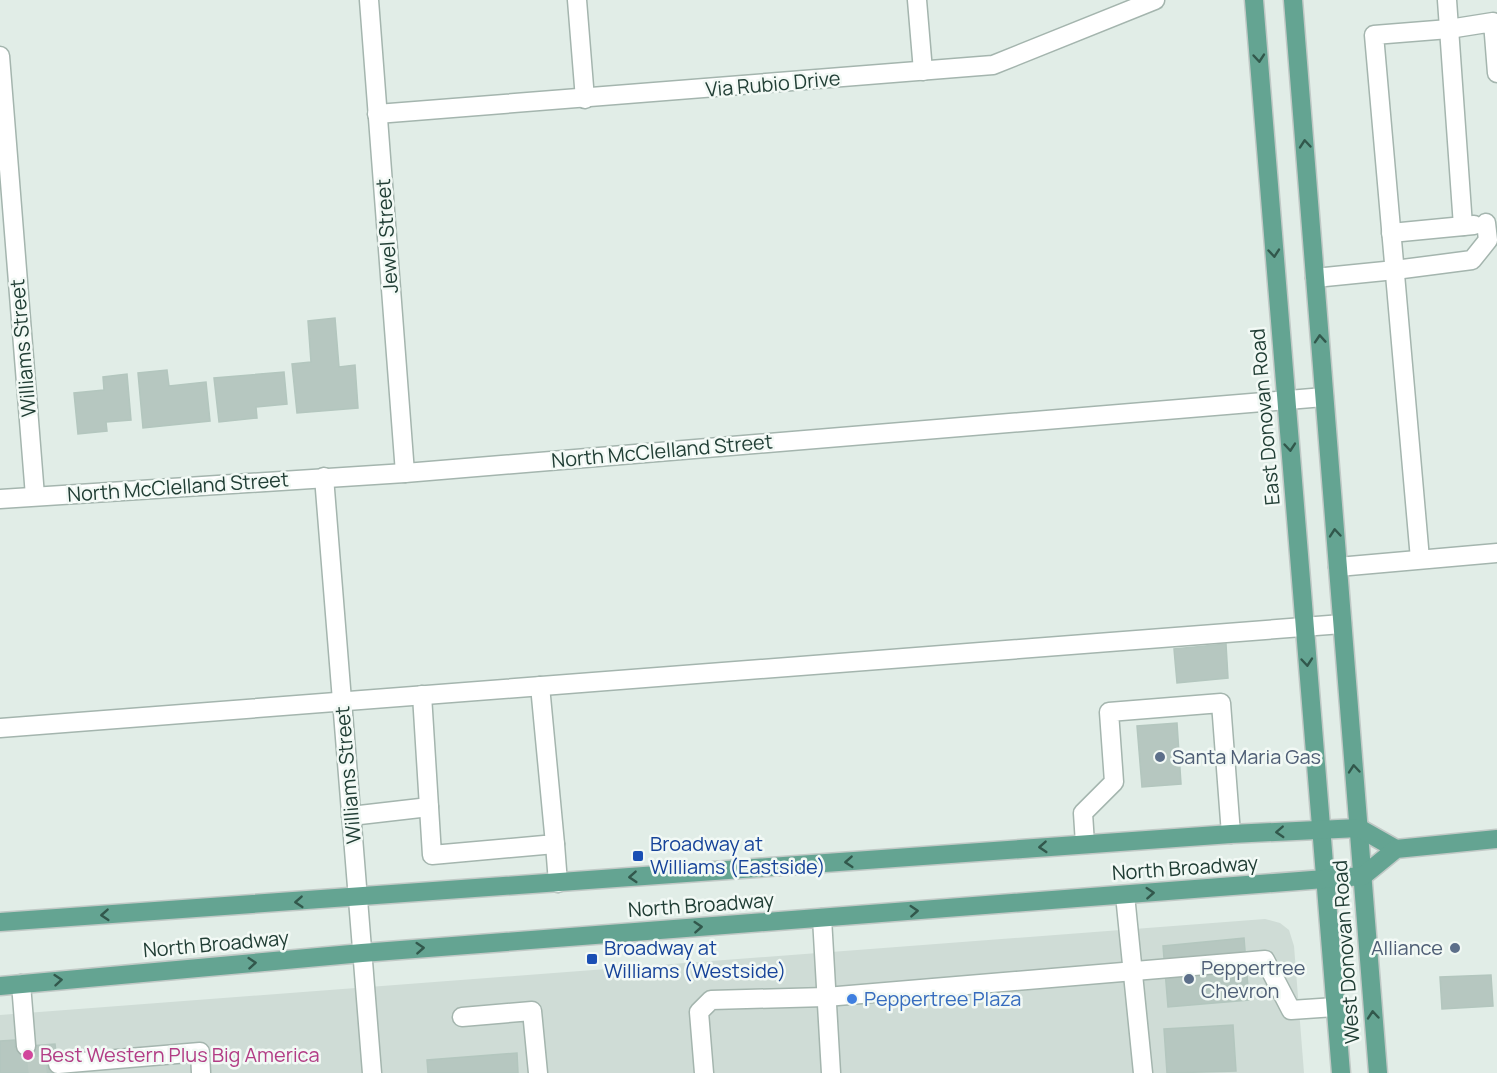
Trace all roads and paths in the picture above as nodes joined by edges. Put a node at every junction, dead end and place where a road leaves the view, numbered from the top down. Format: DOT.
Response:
graph roads {
  1 [pos="369,0"];
  2 [pos="577,0"];
  3 [pos="917,0"];
  4 [pos="1155,0"];
  5 [pos="1254,0"];
  6 [pos="1293,0"];
  7 [pos="1447,0"];
  8 [pos="1449,29"];
  9 [pos="1496,52"];
  10 [pos="0,56"];
  11 [pos="923,71"];
  12 [pos="1497,73"];
  13 [pos="585,99"];
  14 [pos="378,114"];
  15 [pos="1492,223"];
  16 [pos="1463,226"];
  17 [pos="1391,232"];
  18 [pos="1395,270"];
  19 [pos="1315,278"];
  20 [pos="1324,397"];
  21 [pos="1286,400"];
  22 [pos="405,473"];
  23 [pos="324,477"];
  24 [pos="35,496"];
  25 [pos="0,499"];
  26 [pos="1497,553"];
  27 [pos="1420,560"];
  28 [pos="1338,567"];
  29 [pos="1342,624"];
  30 [pos="1305,627"];
  31 [pos="540,686"];
  32 [pos="422,695"];
  33 [pos="342,701"];
  34 [pos="0,728"];
  35 [pos="429,807"];
  36 [pos="351,816"];
  37 [pos="1359,828"];
  38 [pos="1321,830"];
  39 [pos="1231,834"];
  40 [pos="1497,839"];
  41 [pos="555,844"];
  42 [pos="1085,844"];
  43 [pos="1396,849"];
  44 [pos="1363,876"];
  45 [pos="1325,880"];
  46 [pos="558,883"];
  47 [pos="1125,895"];
  48 [pos="358,898"];
  49 [pos="822,918"];
  50 [pos="0,922"];
  51 [pos="362,953"];
  52 [pos="1132,972"];
  53 [pos="21,984"];
  54 [pos="0,986"];
  55 [pos="826,997"];
  56 [pos="1335,1007"];
  57 [pos="462,1017"];
  58 [pos="26,1046"];
  59 [pos="58,1064"];
  60 [pos="201,1073"];
  61 [pos="372,1073"];
  62 [pos="538,1073"];
  63 [pos="704,1073"];
  64 [pos="831,1073"];
  65 [pos="1143,1073"];
  66 [pos="1341,1073"];
  67 [pos="1378,1073"];
  1 -- 14 [label="street, Jewel Street"];
  2 -- 13 [label="street"];
  3 -- 11 [label="street"];
  4 -- 11 [label="street, Via Rubio Drive"];
  5 -- 21 [label="main road, East Donovan Road, one-way"];
  19 -- 6 [label="main road, one-way"];
  7 -- 8 [label="street"];
  8 -- 9 [label="street"];
  8 -- 16 [label="street"];
  8 -- 17 [label="street"];
  9 -- 12 [label="street"];
  10 -- 24 [label="street, Williams Street"];
  11 -- 13 [label="street, Via Rubio Drive"];
  13 -- 14 [label="street, Via Rubio Drive"];
  14 -- 22 [label="street, Jewel Street"];
  15 -- 16 [label="street"];
  15 -- 18 [label="street"];
  16 -- 17 [label="street"];
  17 -- 18 [label="street"];
  18 -- 19 [label="street"];
  18 -- 27 [label="street"];
  20 -- 19 [label="main road, one-way"];
  20 -- 21 [label="street, North McClelland Street"];
  28 -- 20 [label="main road, one-way"];
  21 -- 22 [label="street, North McClelland Street"];
  21 -- 30 [label="main road, East Donovan Road, one-way"];
  22 -- 23 [label="street, North McClelland Street"];
  23 -- 24 [label="street, North McClelland Street"];
  23 -- 33 [label="street, Williams Street"];
  24 -- 25 [label="street, North McClelland Street"];
  26 -- 27 [label="street"];
  27 -- 28 [label="street"];
  28 -- 29 [label="main road"];
  29 -- 30 [label="street"];
  37 -- 29 [label="main road, one-way"];
  30 -- 31 [label="street"];
  30 -- 38 [label="main road, East Donovan Road, one-way"];
  31 -- 32 [label="street"];
  31 -- 41 [label="street"];
  32 -- 33 [label="street"];
  32 -- 35 [label="street"];
  33 -- 34 [label="street"];
  33 -- 36 [label="street, Williams Street"];
  35 -- 36 [label="street"];
  35 -- 41 [label="street"];
  36 -- 48 [label="street, Williams Street"];
  37 -- 38 [label="main road, North Broadway"];
  37 -- 43 [label="main road"];
  37 -- 44 [label="main road, West Donovan Road"];
  38 -- 39 [label="main road, North Broadway, one-way"];
  38 -- 45 [label="main road, West Donovan Road"];
  39 -- 42 [label="main road, North Broadway"];
  39 -- 42 [label="street"];
  40 -- 43 [label="main road"];
  41 -- 46 [label="street"];
  42 -- 46 [label="main road, North Broadway, one-way"];
  43 -- 44 [label="main road"];
  44 -- 45 [label="main road, North Broadway"];
  67 -- 44 [label="main road, West Donovan Road, one-way"];
  47 -- 45 [label="main road, North Broadway, one-way"];
  45 -- 56 [label="main road, West Donovan Road"];
  46 -- 48 [label="main road, North Broadway"];
  49 -- 47 [label="main road, North Broadway, one-way"];
  47 -- 52 [label="street"];
  48 -- 50 [label="main road, North Broadway, one-way"];
  48 -- 51 [label="street, Williams Street"];
  51 -- 49 [label="main road, North Broadway, one-way"];
  49 -- 55 [label="street"];
  53 -- 51 [label="main road, North Broadway, one-way"];
  51 -- 61 [label="street, Williams Street"];
  52 -- 55 [label="street"];
  52 -- 56 [label="street"];
  52 -- 65 [label="street"];
  53 -- 54 [label="main road, North Broadway"];
  53 -- 58 [label="street"];
  55 -- 63 [label="street"];
  55 -- 64 [label="street"];
  56 -- 66 [label="main road, West Donovan Road"];
  57 -- 62 [label="street"];
  59 -- 60 [label="street"];
}
